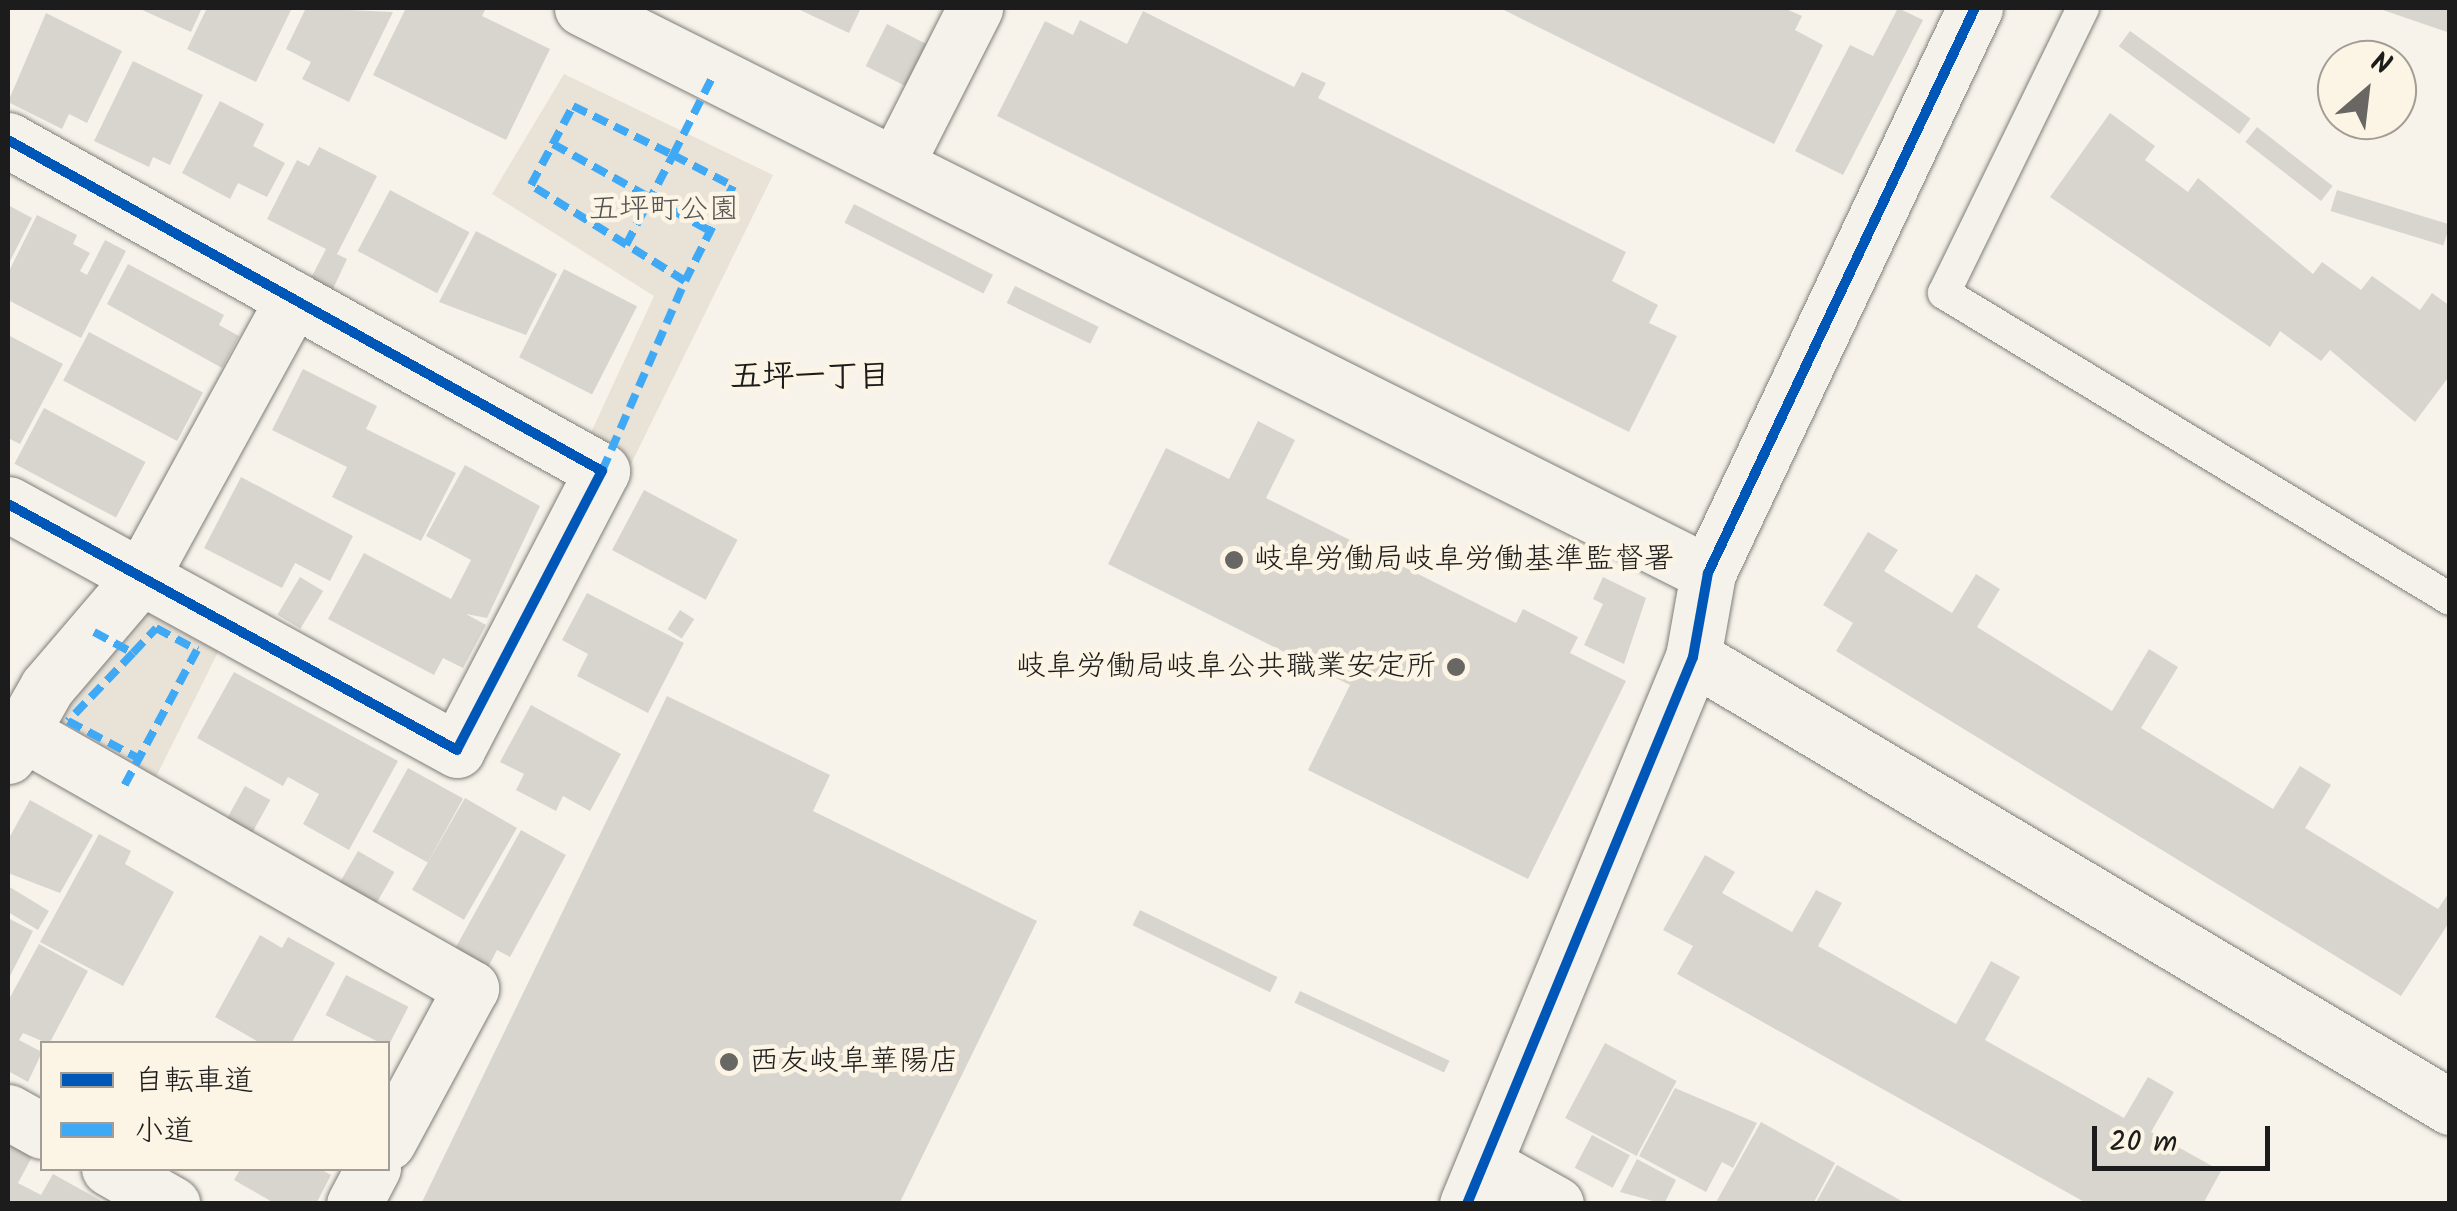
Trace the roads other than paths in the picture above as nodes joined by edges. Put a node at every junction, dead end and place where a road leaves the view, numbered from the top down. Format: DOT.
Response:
graph roads {
  1 [pos="582,8"];
  2 [pos="974,8"];
  3 [pos="1975,8"];
  4 [pos="2083,8"];
  5 [pos="8,140"];
  6 [pos="897,162"];
  7 [pos="293,299"];
  8 [pos="8,504"];
  9 [pos="1708,573"];
  10 [pos="141,577"];
  11 [pos="2450,599"];
  12 [pos="1693,657"];
  13 [pos="14,744"];
  14 [pos="2450,1106"];
  15 [pos="8,1112"];
  16 [pos="40,1130"];
  17 [pos="390,1138"];
  18 [pos="114,1171"];
  19 [pos="371,1171"];
  20 [pos="1476,1184"];
  21 [pos="172,1204"];
  22 [pos="354,1204"];
  23 [pos="1556,1204"];
  1 -- 6 [label="street"];
  2 -- 6 [label="street"];
  3 -- 9 [label="street"];
  4 -- 11 [label="lane"];
  5 -- 7 [label="street"];
  6 -- 9 [label="street"];
  7 -- 10 [label="street"];
  7 -- 10 [label="street"];
  8 -- 10 [label="street"];
  9 -- 12 [label="street"];
  10 -- 13 [label="street"];
  12 -- 14 [label="street"];
  12 -- 20 [label="street"];
  13 -- 17 [label="street"];
  15 -- 16 [label="street"];
  18 -- 21 [label="street"];
  19 -- 22 [label="street"];
  20 -- 23 [label="street"];
}
